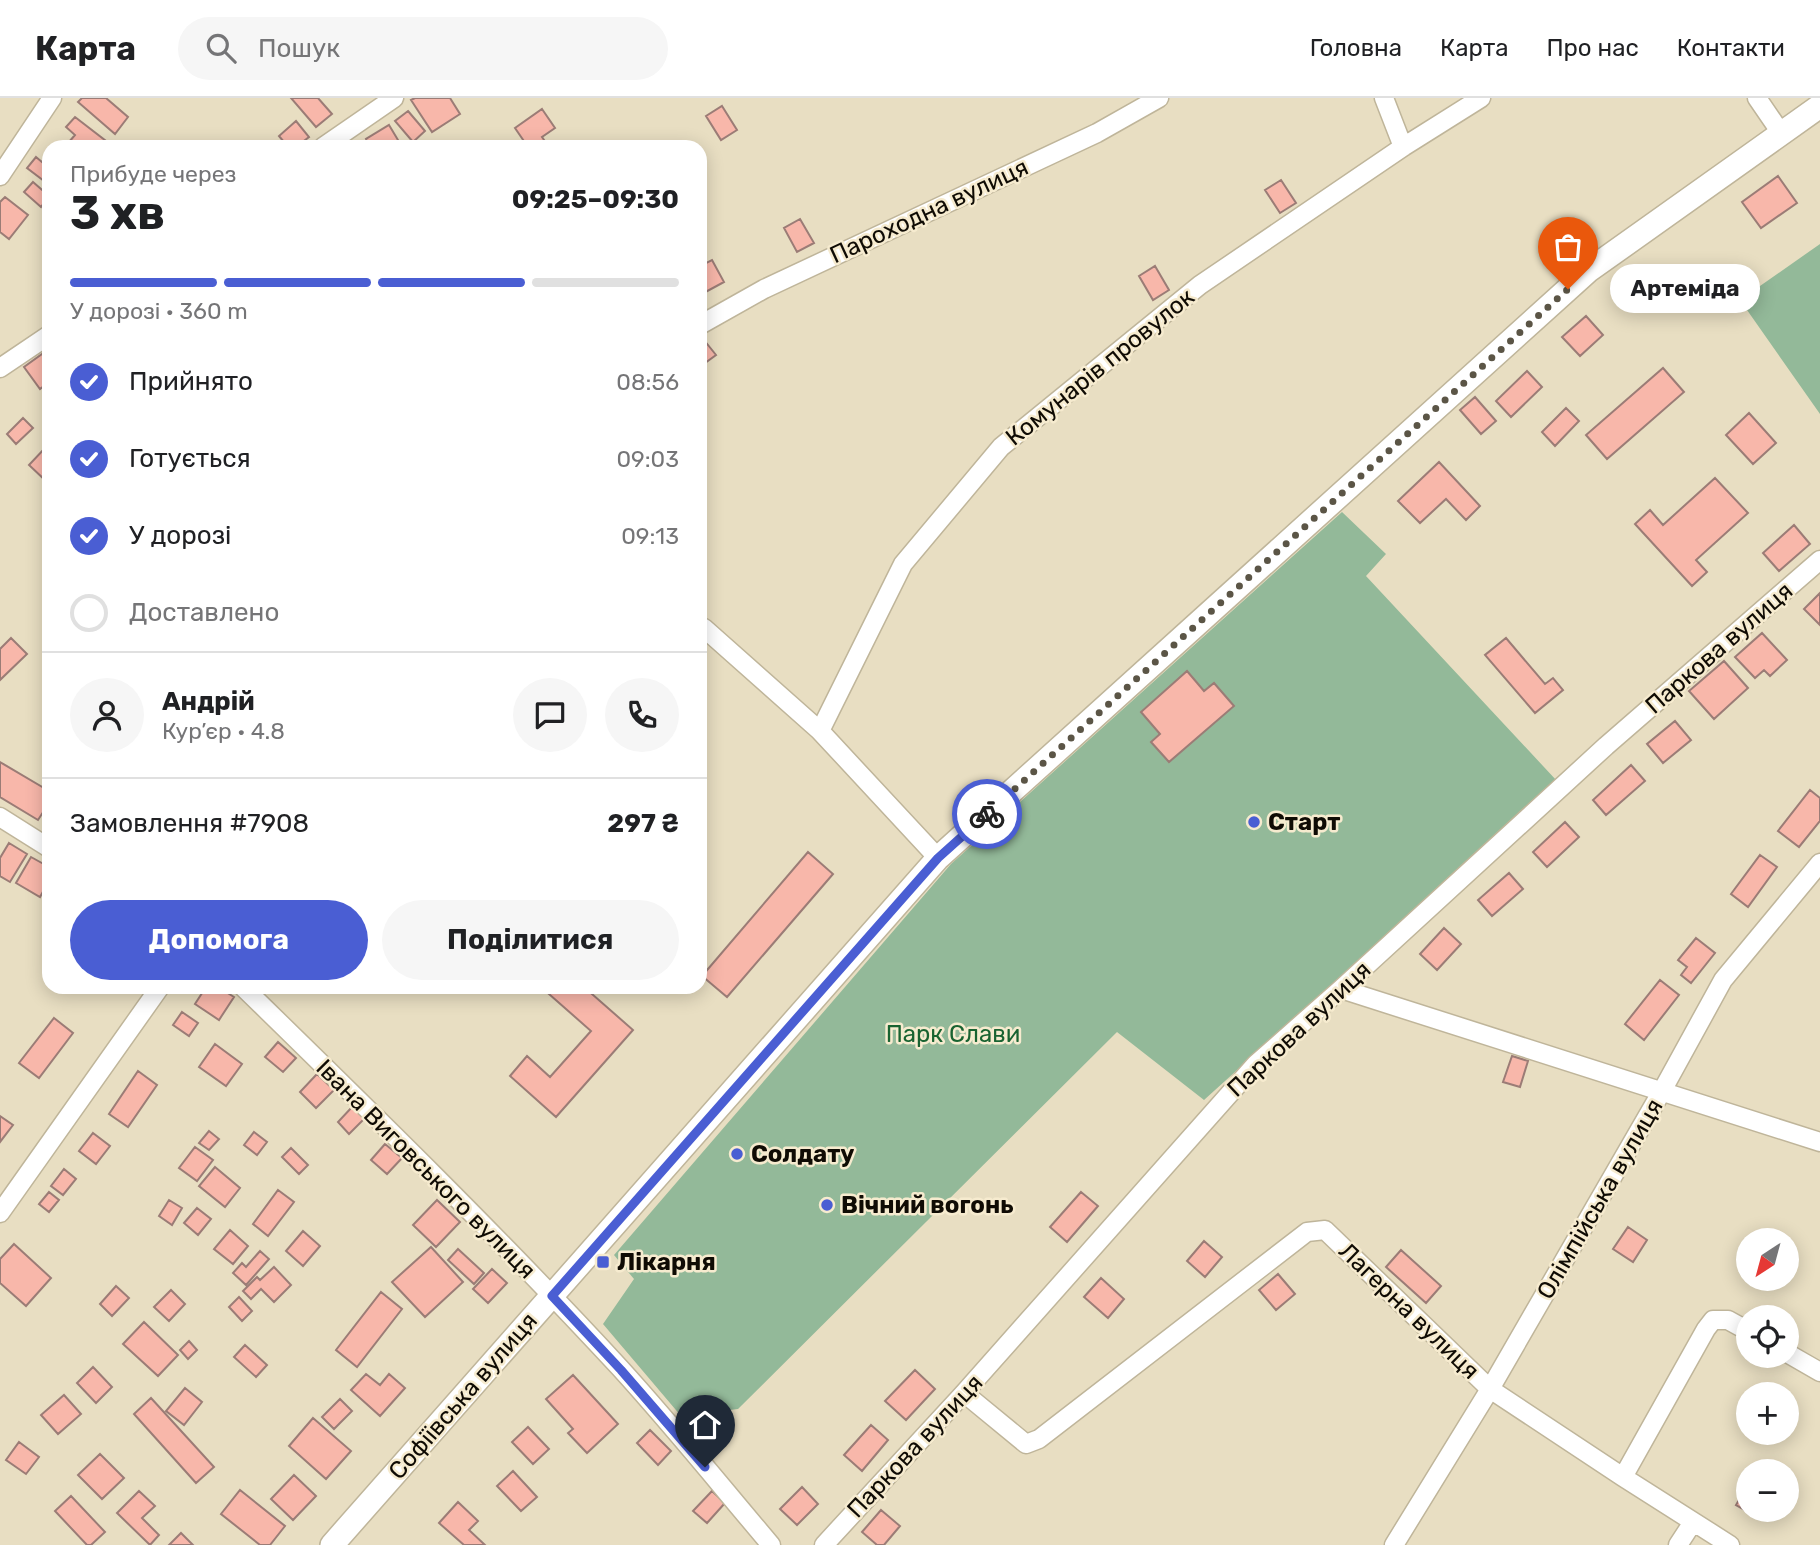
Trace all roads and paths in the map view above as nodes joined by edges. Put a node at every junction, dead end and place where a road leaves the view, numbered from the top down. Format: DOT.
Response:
graph roads {
  1 [pos="52,98"];
  2 [pos="394,98"];
  3 [pos="1159,98"];
  4 [pos="1384,98"];
  5 [pos="1480,98"];
  6 [pos="1757,98"];
  7 [pos="1820,106"];
  8 [pos="1781,134"];
  9 [pos="333,140"];
  10 [pos="1403,147"];
  11 [pos="0,176"];
  12 [pos="707,321"];
  13 [pos="42,340"];
  14 [pos="0,368"];
  15 [pos="1820,560"];
  16 [pos="707,631"];
  17 [pos="820,731"];
  18 [pos="0,817"];
  19 [pos="42,844"];
  20 [pos="938,858"];
  21 [pos="1820,863"];
  22 [pos="1341,989"];
  23 [pos="155,994"];
  24 [pos="250,994"];
  25 [pos="1662,1091"];
  26 [pos="1820,1142"];
  27 [pos="0,1213"];
  28 [pos="552,1296"];
  29 [pos="1736,1324"];
  30 [pos="1799,1360"];
  31 [pos="1820,1372"];
  32 [pos="1490,1389"];
  33 [pos="964,1393"];
  34 [pos="1623,1477"];
  35 [pos="1693,1522"];
  36 [pos="332,1545"];
  37 [pos="771,1545"];
  38 [pos="824,1545"];
  39 [pos="1394,1545"];
  40 [pos="1678,1545"];
  41 [pos="1730,1545"];
  1 -- 11 [label="street"];
  2 -- 9 [label="street"];
  3 -- 12 [label="street, Пароходна вулиця"];
  4 -- 10 [label="street"];
  5 -- 10 [label="street, Комунарів провулок"];
  6 -- 8 [label="street"];
  7 -- 8 [label="street, Софіївська вулиця"];
  8 -- 20 [label="street, Софіївська вулиця"];
  10 -- 17 [label="street, Комунарів провулок"];
  13 -- 14 [label="street"];
  15 -- 22 [label="street, Паркова вулиця"];
  16 -- 17 [label="street"];
  17 -- 20 [label="street"];
  18 -- 19 [label="street"];
  20 -- 28 [label="street, Софіївська вулиця"];
  21 -- 25 [label="street, Олімпійська вулиця"];
  22 -- 25 [label="street"];
  22 -- 33 [label="street, Паркова вулиця"];
  23 -- 27 [label="street"];
  24 -- 28 [label="street, Івана Виговського вулиця"];
  25 -- 26 [label="street"];
  25 -- 32 [label="street, Олімпійська вулиця"];
  28 -- 36 [label="street, Софіївська вулиця"];
  28 -- 37 [label="street, Івана Виговського вулиця"];
  29 -- 34 [label="street"];
  30 -- 31 [label="street"];
  32 -- 33 [label="street, Лагерна вулиця"];
  32 -- 34 [label="street, Лагерна вулиця"];
  32 -- 39 [label="street, Олімпійська вулиця"];
  33 -- 38 [label="street, Паркова вулиця"];
  34 -- 35 [label="street, Лагерна вулиця"];
  35 -- 40 [label="street"];
  35 -- 41 [label="street, Лагерна вулиця"];
}
